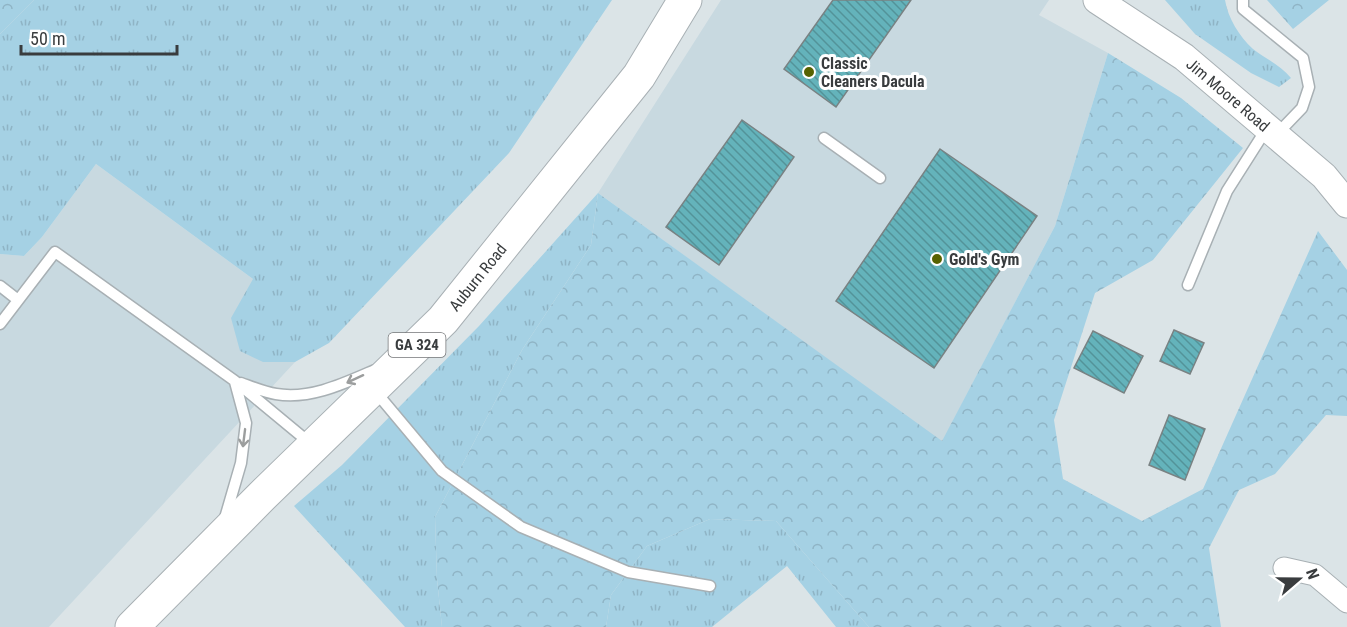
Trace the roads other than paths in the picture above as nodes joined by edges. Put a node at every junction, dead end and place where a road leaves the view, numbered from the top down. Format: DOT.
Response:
graph roads {
  1 [pos="685,0"];
  2 [pos="1097,0"];
  3 [pos="1243,0"];
  4 [pos="1271,131"];
  5 [pos="824,138"];
  6 [pos="880,178"];
  7 [pos="1347,204"];
  8 [pos="1188,285"];
  9 [pos="0,286"];
  10 [pos="18,300"];
  11 [pos="0,324"];
  12 [pos="408,354"];
  13 [pos="235,381"];
  14 [pos="373,388"];
  15 [pos="314,446"];
  16 [pos="220,538"];
  17 [pos="1284,568"];
  18 [pos="710,586"];
  19 [pos="1347,602"];
  20 [pos="132,627"];
  1 -- 12 [label="main road, Auburn Road / GA 324"];
  2 -- 4 [label="street, Jim Moore Road"];
  3 -- 4 [label="lane"];
  4 -- 7 [label="street, Jim Moore Road"];
  4 -- 8 [label="lane"];
  5 -- 6 [label="lane"];
  9 -- 10 [label="lane"];
  10 -- 11 [label="lane"];
  10 -- 13 [label="lane"];
  12 -- 13 [label="lane, one-way"];
  12 -- 14 [label="main road, Auburn Road / GA 324"];
  13 -- 15 [label="lane"];
  13 -- 16 [label="lane, one-way"];
  14 -- 15 [label="main road, Auburn Road / GA 324"];
  14 -- 18 [label="lane"];
  15 -- 16 [label="main road, Auburn Road / GA 324"];
  16 -- 20 [label="main road, Auburn Road / GA 324"];
  17 -- 19 [label="street"];
}
